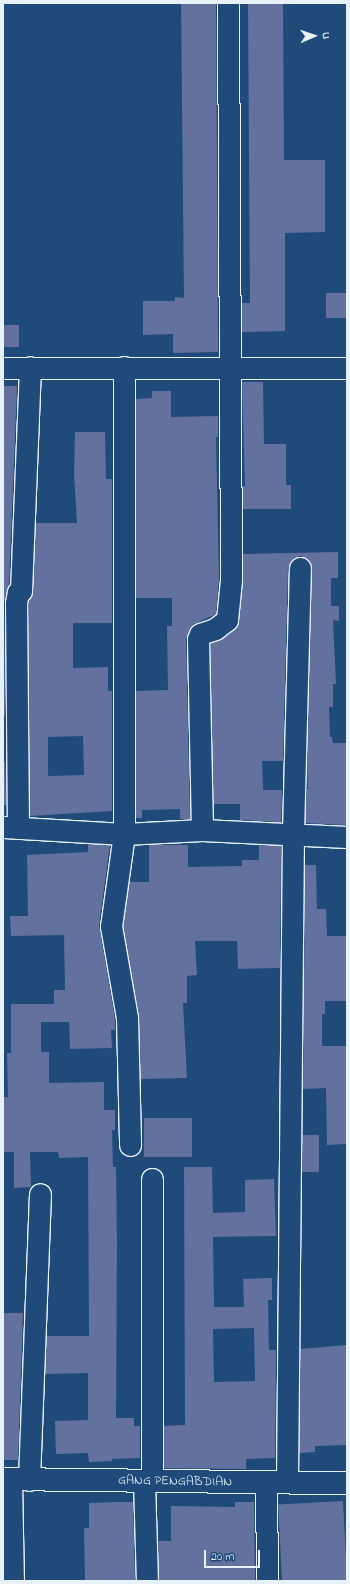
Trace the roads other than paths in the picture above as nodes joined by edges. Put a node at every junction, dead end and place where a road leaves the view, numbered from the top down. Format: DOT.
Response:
graph roads {
  1 [pos="228,3"];
  2 [pos="30,367"];
  3 [pos="124,367"];
  4 [pos="3,368"];
  5 [pos="230,368"];
  6 [pos="347,368"];
  7 [pos="300,568"];
  8 [pos="10,827"];
  9 [pos="202,830"];
  10 [pos="293,832"];
  11 [pos="124,834"];
  12 [pos="347,837"];
  13 [pos="130,1145"];
  14 [pos="152,1179"];
  15 [pos="40,1194"];
  16 [pos="14,1480"];
  17 [pos="148,1481"];
  18 [pos="276,1483"];
  19 [pos="347,1483"];
  20 [pos="13,1581"];
  21 [pos="148,1581"];
  22 [pos="267,1581"];
  1 -- 5 [label="street"];
  2 -- 3 [label="street"];
  2 -- 4 [label="street"];
  2 -- 8 [label="street"];
  3 -- 5 [label="street"];
  3 -- 11 [label="street"];
  5 -- 6 [label="street"];
  5 -- 9 [label="street"];
  7 -- 10 [label="street"];
  8 -- 11 [label="street"];
  9 -- 10 [label="street"];
  9 -- 11 [label="street"];
  10 -- 12 [label="street"];
  10 -- 18 [label="street"];
  11 -- 13 [label="street"];
  14 -- 17 [label="street"];
  15 -- 16 [label="street"];
  16 -- 17 [label="street, GANG PENGABDIAN"];
  16 -- 20 [label="street"];
  17 -- 18 [label="street, GANG PENGABDIAN"];
  17 -- 21 [label="street"];
  18 -- 19 [label="street, GANG PENGABDIAN"];
  18 -- 22 [label="street"];
}
